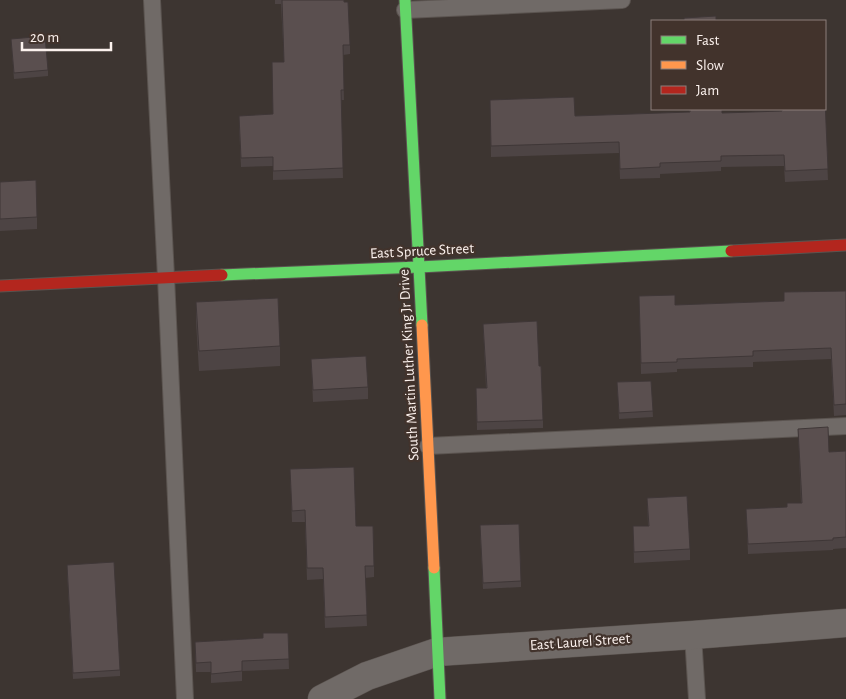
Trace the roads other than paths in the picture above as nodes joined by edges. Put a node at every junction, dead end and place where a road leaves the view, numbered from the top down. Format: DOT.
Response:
graph roads {
  1 [pos="152,0"];
  2 [pos="622,0"];
  3 [pos="405,5"];
  4 [pos="846,245"];
  5 [pos="419,267"];
  6 [pos="166,277"];
  7 [pos="0,286"];
  8 [pos="846,426"];
  9 [pos="428,446"];
  10 [pos="846,623"];
  11 [pos="693,635"];
  12 [pos="437,652"];
  13 [pos="185,699"];
  14 [pos="322,699"];
  15 [pos="440,699"];
  16 [pos="697,699"];
  1 -- 6 [label="lane"];
  2 -- 3 [label="lane"];
  3 -- 5 [label="street, South Martin Luther King Jr Drive"];
  4 -- 5 [label="street, East Spruce Street"];
  5 -- 6 [label="street, East Spruce Street"];
  5 -- 9 [label="street, South Martin Luther King Jr Drive"];
  6 -- 7 [label="street, East Spruce Street"];
  6 -- 13 [label="lane"];
  8 -- 9 [label="lane"];
  9 -- 12 [label="street, South Martin Luther King Jr Drive"];
  10 -- 11 [label="street, East Laurel Street"];
  11 -- 12 [label="street, East Laurel Street"];
  11 -- 16 [label="lane"];
  12 -- 14 [label="street, East Laurel Street"];
  12 -- 15 [label="street, South Martin Luther King Jr Drive"];
}
